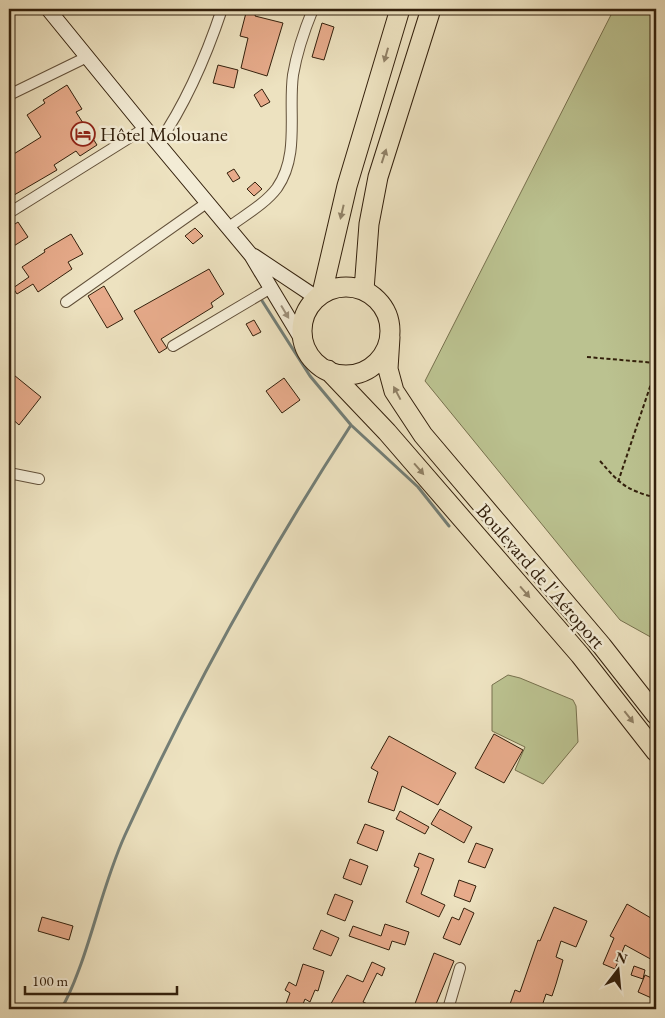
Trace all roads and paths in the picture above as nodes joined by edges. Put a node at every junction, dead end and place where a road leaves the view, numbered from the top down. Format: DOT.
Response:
graph roads {
  1 [pos="48,9"];
  2 [pos="222,9"];
  3 [pos="313,9"];
  4 [pos="400,9"];
  5 [pos="431,9"];
  6 [pos="87,57"];
  7 [pos="9,95"];
  8 [pos="144,128"];
  9 [pos="158,144"];
  10 [pos="208,202"];
  11 [pos="9,213"];
  12 [pos="229,226"];
  13 [pos="251,255"];
  14 [pos="271,288"];
  15 [pos="364,290"];
  16 [pos="320,296"];
  17 [pos="66,302"];
  18 [pos="390,337"];
  19 [pos="304,344"];
  20 [pos="173,346"];
  21 [pos="587,358"];
  22 [pos="656,363"];
  23 [pos="656,369"];
  24 [pos="328,370"];
  25 [pos="600,461"];
  26 [pos="9,473"];
  27 [pos="38,480"];
  28 [pos="618,482"];
  29 [pos="656,498"];
  30 [pos="656,715"];
  31 [pos="656,752"];
  32 [pos="460,968"];
  33 [pos="448,1009"];
  1 -- 6 [label="street"];
  2 -- 9 [label="street"];
  3 -- 12 [label="street"];
  4 -- 16 [label="highway, one-way"];
  15 -- 5 [label="highway, one-way"];
  6 -- 7 [label="street"];
  6 -- 8 [label="street"];
  8 -- 9 [label="street"];
  8 -- 11 [label="street"];
  9 -- 10 [label="street"];
  10 -- 12 [label="street"];
  10 -- 17 [label="street"];
  12 -- 13 [label="street"];
  13 -- 14 [label="street"];
  13 -- 16 [label="street"];
  14 -- 19 [label="street, one-way"];
  14 -- 20 [label="street"];
  15 -- 16 [label="highway"];
  15 -- 18 [label="highway"];
  16 -- 19 [label="highway"];
  18 -- 24 [label="highway"];
  30 -- 18 [label="highway, Boulevard de l'Aéroport, one-way"];
  19 -- 24 [label="highway"];
  21 -- 22 [label="path"];
  23 -- 28 [label="path"];
  24 -- 31 [label="highway, Boulevard de l'Aéroport, one-way"];
  25 -- 28 [label="path"];
  26 -- 27 [label="street"];
  28 -- 29 [label="path"];
  32 -- 33 [label="street"];
}
